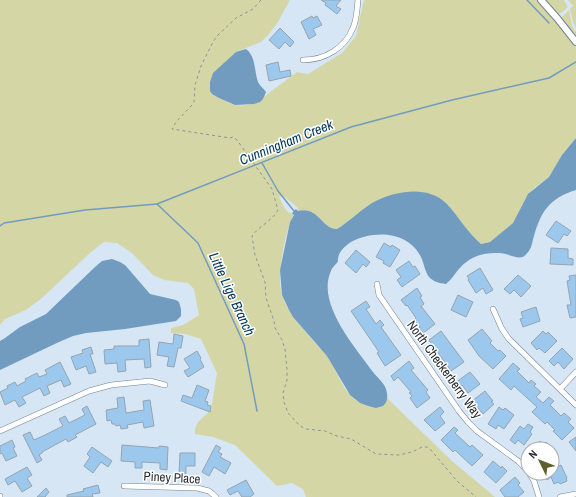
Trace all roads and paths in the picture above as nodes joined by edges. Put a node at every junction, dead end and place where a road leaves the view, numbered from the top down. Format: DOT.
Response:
graph roads {
  1 [pos="261,0"];
  2 [pos="358,0"];
  3 [pos="541,0"];
  4 [pos="576,42"];
  5 [pos="303,60"];
  6 [pos="377,284"];
  7 [pos="493,309"];
  8 [pos="576,372"];
  9 [pos="165,385"];
  10 [pos="560,389"];
  11 [pos="576,405"];
  12 [pos="0,431"];
  13 [pos="520,463"];
  14 [pos="533,481"];
  15 [pos="124,486"];
  16 [pos="576,494"];
  17 [pos="216,497"];
  18 [pos="476,497"];
  19 [pos="538,497"];
  20 [pos="560,497"];
  1 -- 18 [label="path"];
  2 -- 5 [label="street"];
  3 -- 4 [label="street"];
  6 -- 13 [label="street, North Checkerberry Way"];
  7 -- 10 [label="street"];
  8 -- 10 [label="street"];
  9 -- 12 [label="street"];
  10 -- 11 [label="street"];
  14 -- 19 [label="street, North Checkerberry Way"];
  15 -- 17 [label="street, Piney Place"];
  16 -- 20 [label="street"];
}
